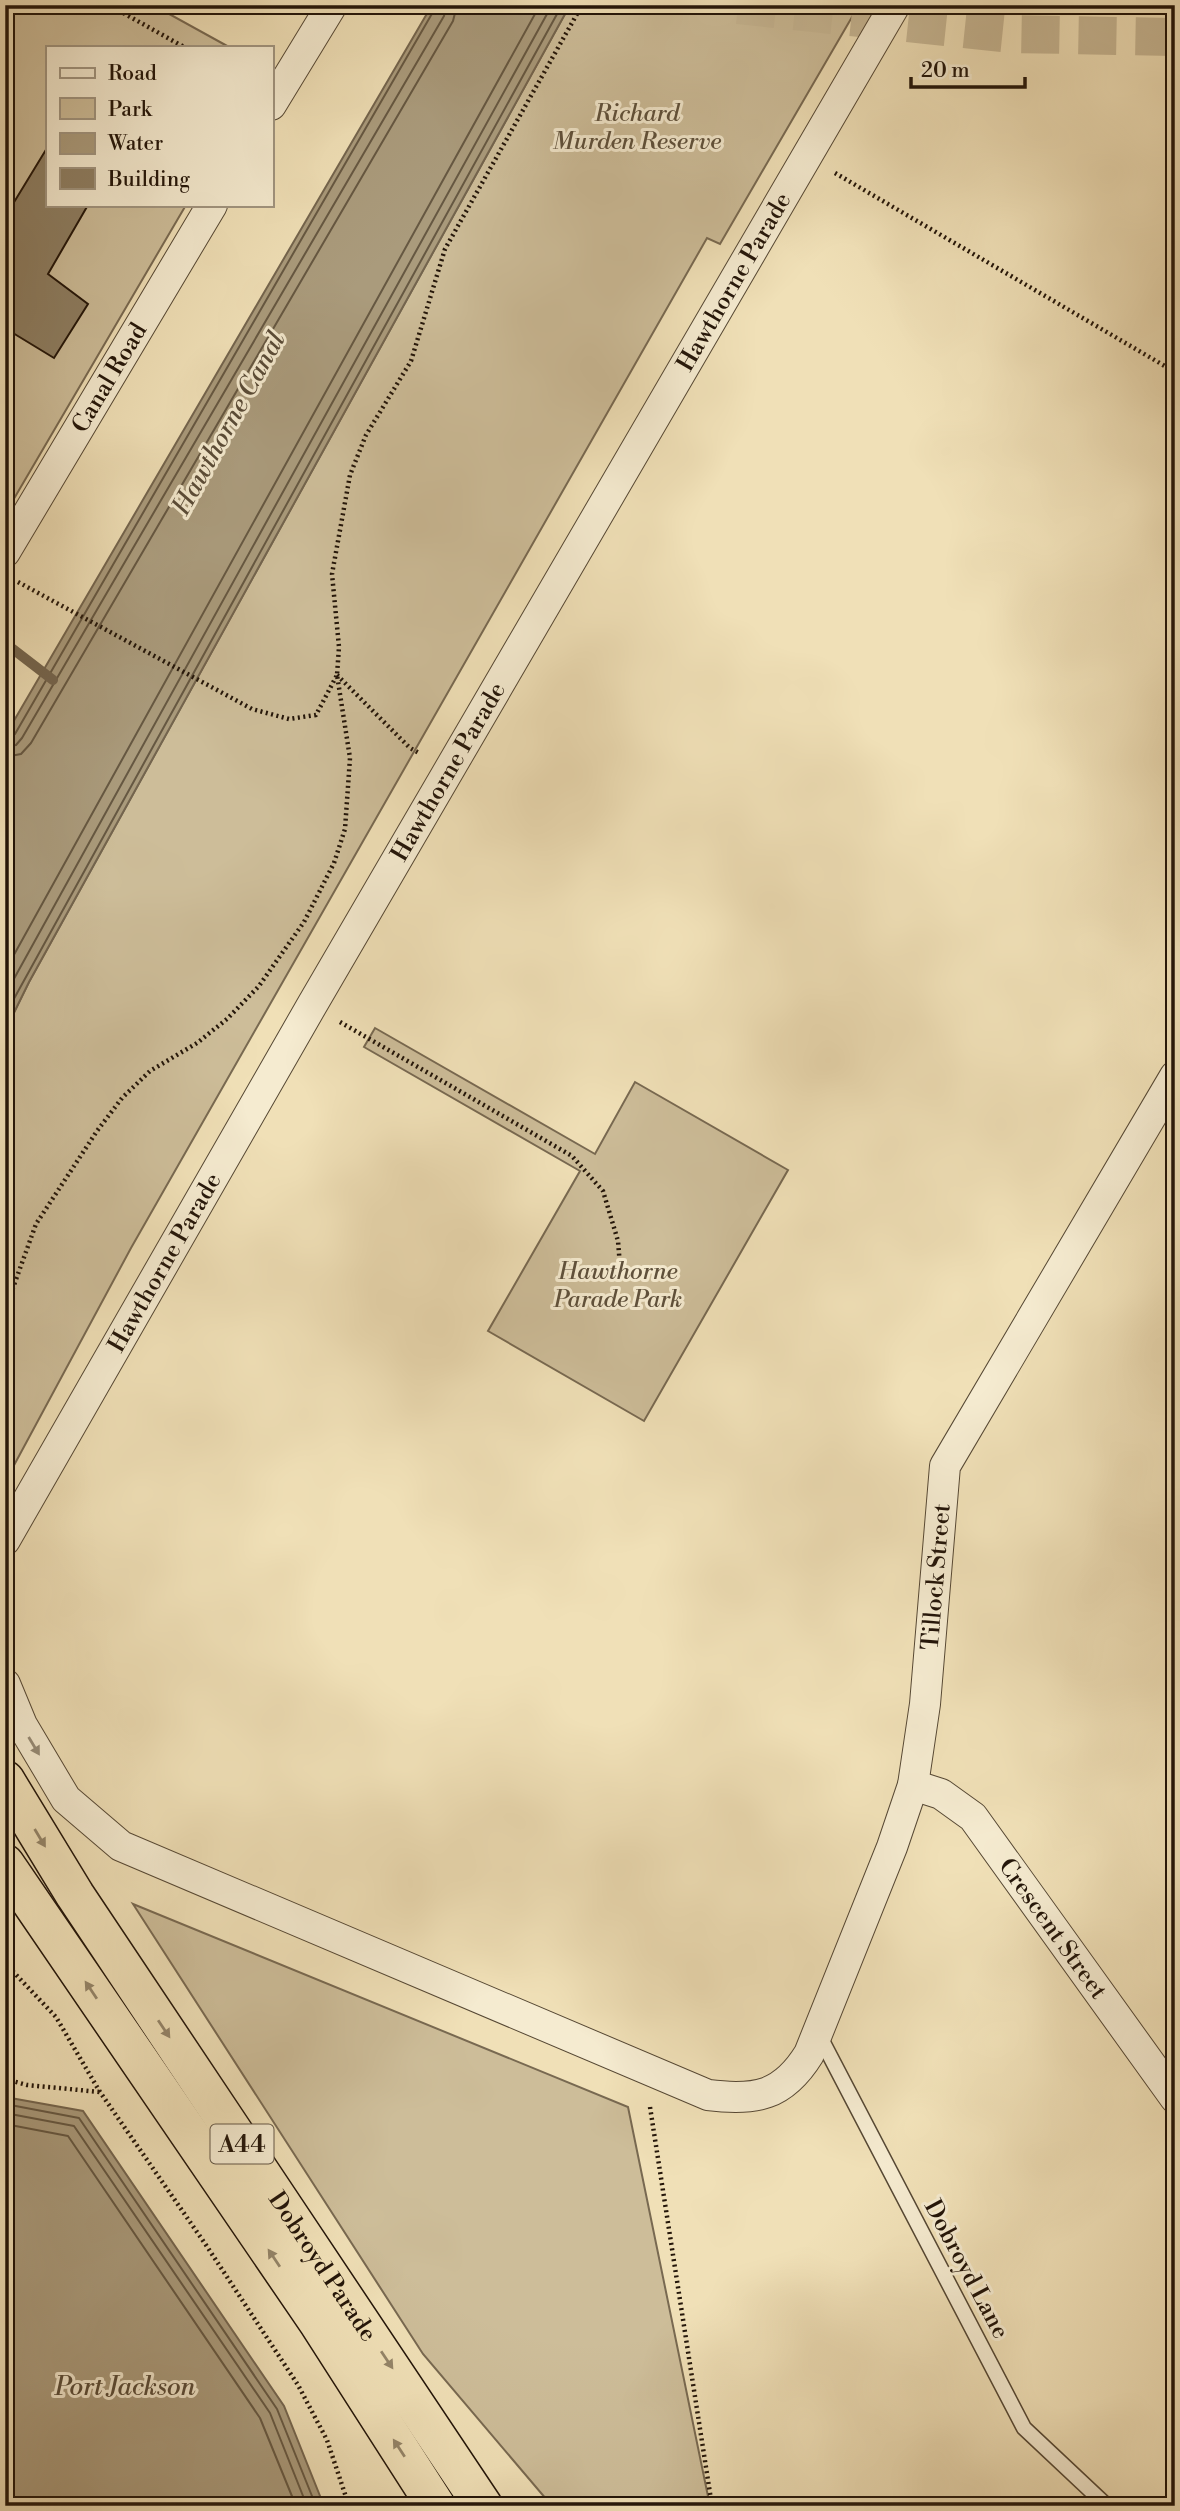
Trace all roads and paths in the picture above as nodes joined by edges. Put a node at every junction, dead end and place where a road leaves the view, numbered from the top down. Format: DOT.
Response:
graph roads {
  1 [pos="109,5"];
  2 [pos="332,5"];
  3 [pos="582,5"];
  4 [pos="895,5"];
  5 [pos="182,46"];
  6 [pos="273,103"];
  7 [pos="807,157"];
  8 [pos="211,206"];
  9 [pos="1175,372"];
  10 [pos="5,552"];
  11 [pos="17,582"];
  12 [pos="337,675"];
  13 [pos="451,770"];
  14 [pos="313,1005"];
  15 [pos="1175,1076"];
  16 [pos="621,1278"];
  17 [pos="5,1310"];
  18 [pos="5,1540"];
  19 [pos="5,1684"];
  20 [pos="5,1780"];
  21 [pos="913,1785"];
  22 [pos="5,1864"];
  23 [pos="5,1963"];
  24 [pos="817,2031"];
  25 [pos="644,2068"];
  26 [pos="5,2079"];
  27 [pos="100,2092"];
  28 [pos="1175,2098"];
  29 [pos="349,2506"];
  30 [pos="436,2506"];
  31 [pos="483,2506"];
  32 [pos="712,2506"];
  33 [pos="1107,2506"];
  1 -- 5 [label="path"];
  2 -- 6 [label="street"];
  3 -- 12 [label="path"];
  4 -- 7 [label="street, Hawthorne Parade"];
  7 -- 9 [label="path"];
  7 -- 13 [label="street, Hawthorne Parade"];
  8 -- 10 [label="street, Canal Road"];
  11 -- 12 [label="path"];
  12 -- 13 [label="path"];
  12 -- 17 [label="path"];
  13 -- 14 [label="street, Hawthorne Parade"];
  14 -- 16 [label="path"];
  14 -- 18 [label="street, Hawthorne Parade"];
  15 -- 21 [label="street, Tillock Street"];
  19 -- 25 [label="street, one-way"];
  20 -- 31 [label="highway, Dobroyd Parade / A44, one-way"];
  21 -- 24 [label="street, Tillock Street"];
  21 -- 28 [label="street, Crescent Street"];
  30 -- 22 [label="highway, Dobroyd Parade / A44, one-way"];
  23 -- 27 [label="path"];
  24 -- 25 [label="street, Tillock Street"];
  24 -- 33 [label="lane, Dobroyd Lane"];
  25 -- 32 [label="path"];
  26 -- 27 [label="path"];
  27 -- 29 [label="path"];
}
